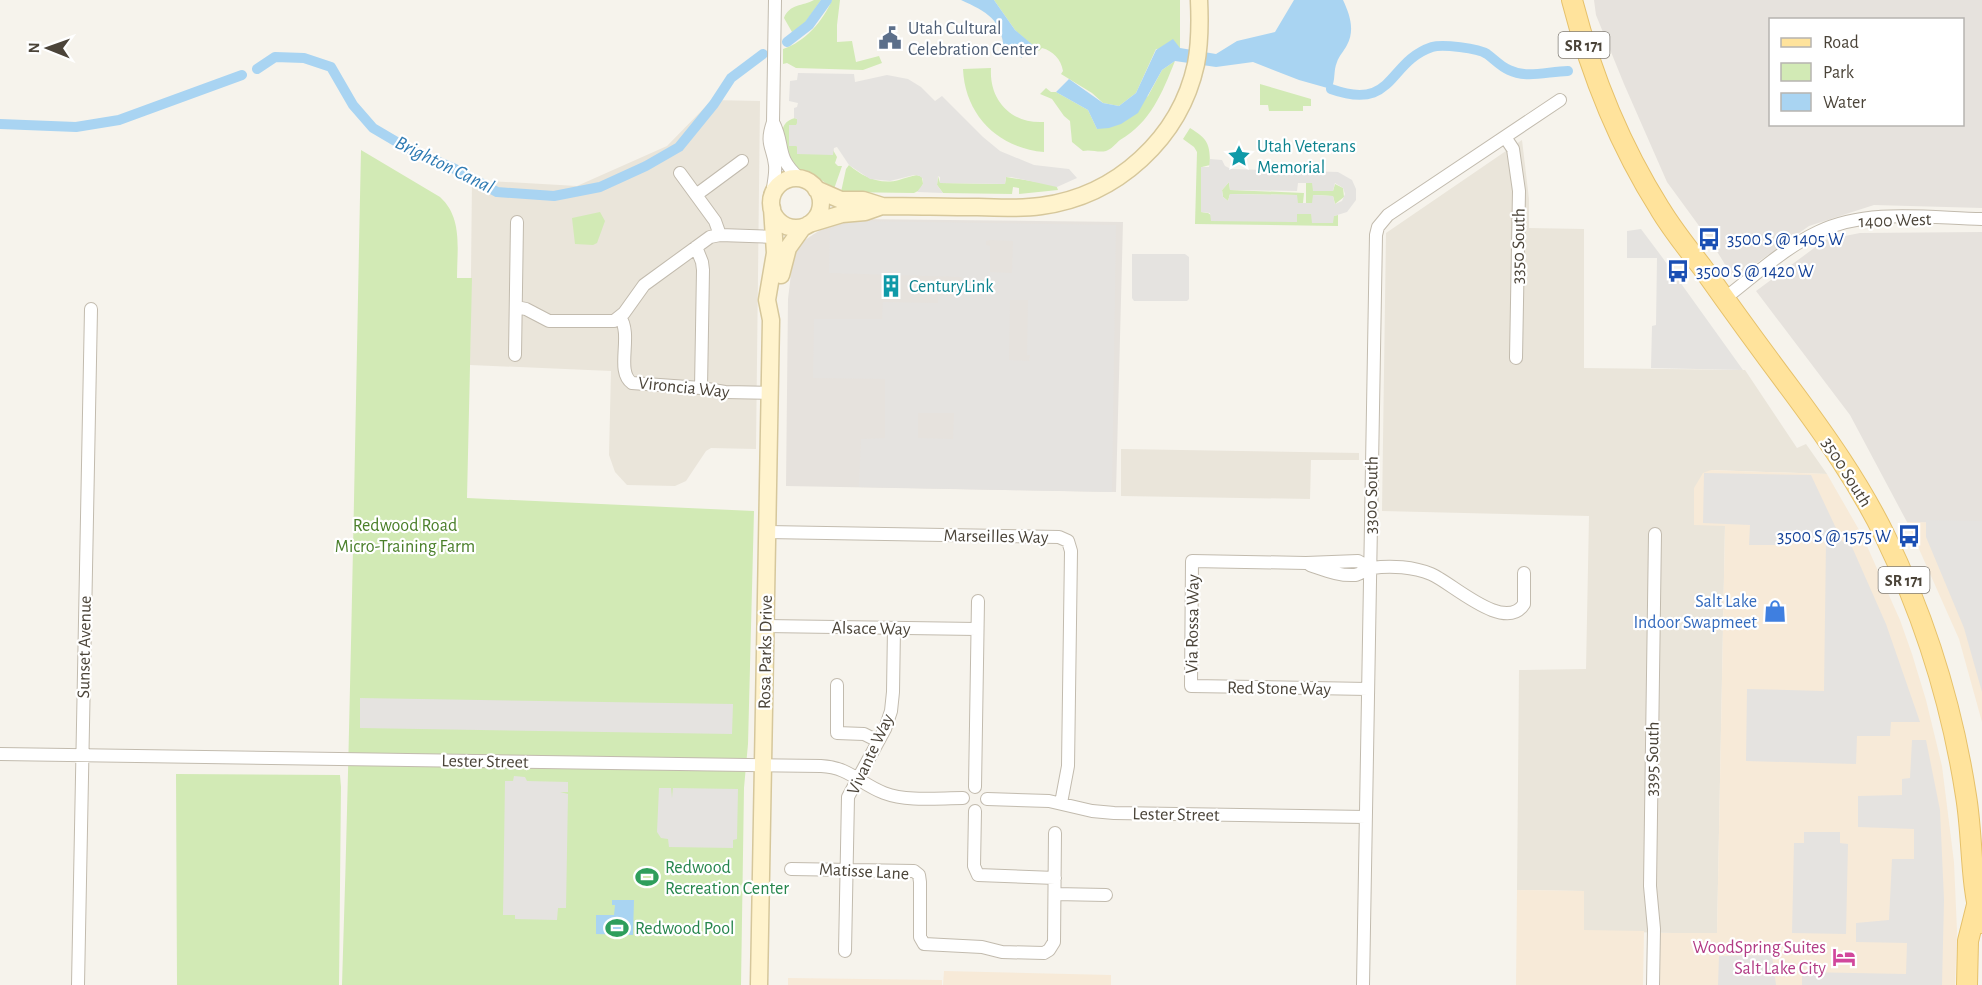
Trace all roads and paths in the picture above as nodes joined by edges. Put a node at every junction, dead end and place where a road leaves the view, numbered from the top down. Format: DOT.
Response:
graph roads {
  1 [pos="775,0"];
  2 [pos="1199,0"];
  3 [pos="1572,0"];
  4 [pos="1560,100"];
  5 [pos="772,122"];
  6 [pos="1505,137"];
  7 [pos="742,161"];
  8 [pos="680,172"];
  9 [pos="799,178"];
  10 [pos="816,189"];
  11 [pos="696,195"];
  12 [pos="772,202"];
  13 [pos="882,206"];
  14 [pos="1982,219"];
  15 [pos="517,222"];
  16 [pos="806,226"];
  17 [pos="720,235"];
  18 [pos="775,237"];
  19 [pos="696,247"];
  20 [pos="1724,299"];
  21 [pos="516,307"];
  22 [pos="91,309"];
  23 [pos="620,317"];
  24 [pos="771,320"];
  25 [pos="514,355"];
  26 [pos="1516,358"];
  27 [pos="701,388"];
  28 [pos="770,393"];
  29 [pos="767,532"];
  30 [pos="1655,534"];
  31 [pos="1370,568"];
  32 [pos="1524,573"];
  33 [pos="978,601"];
  34 [pos="765,626"];
  35 [pos="894,628"];
  36 [pos="978,629"];
  37 [pos="837,685"];
  38 [pos="1191,686"];
  39 [pos="1368,689"];
  40 [pos="878,741"];
  41 [pos="0,754"];
  42 [pos="82,755"];
  43 [pos="762,766"];
  44 [pos="858,777"];
  45 [pos="975,787"];
  46 [pos="963,798"];
  47 [pos="987,799"];
  48 [pos="1061,803"];
  49 [pos="975,811"];
  50 [pos="1365,816"];
  51 [pos="1055,833"];
  52 [pos="791,869"];
  53 [pos="846,870"];
  54 [pos="1054,878"];
  55 [pos="1054,894"];
  56 [pos="1106,895"];
  57 [pos="1979,914"];
  58 [pos="845,951"];
  59 [pos="78,985"];
  60 [pos="759,985"];
  61 [pos="1363,985"];
  62 [pos="1653,985"];
  63 [pos="1967,985"];
  1 -- 5 [label="street, Rosa Parks Drive"];
  2 -- 13 [label="street"];
  3 -- 20 [label="main road, 3500 South / SR 171"];
  4 -- 6 [label="street, 3300 South"];
  5 -- 9 [label="street, Rosa Parks Drive"];
  5 -- 12 [label="street, Rosa Parks Drive"];
  6 -- 26 [label="street, 3350 South"];
  6 -- 31 [label="street, 3300 South"];
  7 -- 11 [label="street"];
  8 -- 11 [label="street"];
  9 -- 10 [label="street"];
  9 -- 12 [label="street"];
  10 -- 13 [label="street"];
  10 -- 16 [label="street"];
  11 -- 17 [label="street"];
  12 -- 16 [label="street"];
  12 -- 18 [label="street, Rosa Parks Drive"];
  13 -- 16 [label="street"];
  14 -- 20 [label="street, 1400 West"];
  15 -- 21 [label="street"];
  16 -- 24 [label="street, Rosa Parks Drive"];
  17 -- 18 [label="street"];
  17 -- 19 [label="street"];
  18 -- 24 [label="street, Rosa Parks Drive"];
  19 -- 23 [label="street"];
  19 -- 27 [label="street"];
  20 -- 57 [label="main road, 3500 South / SR 171"];
  21 -- 23 [label="street"];
  21 -- 25 [label="street"];
  22 -- 42 [label="street, Sunset Avenue"];
  23 -- 27 [label="street, Vironcia Way"];
  24 -- 28 [label="street, Rosa Parks Drive"];
  27 -- 28 [label="street, Vironcia Way"];
  28 -- 29 [label="street, Rosa Parks Drive"];
  29 -- 34 [label="street, Rosa Parks Drive"];
  29 -- 48 [label="street, Marseilles Way"];
  30 -- 62 [label="street, 3395 South"];
  31 -- 32 [label="street"];
  31 -- 38 [label="street, Via Rossa Way"];
  31 -- 39 [label="street, 3300 South"];
  33 -- 36 [label="street"];
  34 -- 35 [label="street, Alsace Way"];
  34 -- 43 [label="street, Rosa Parks Drive"];
  35 -- 36 [label="street, Alsace Way"];
  35 -- 40 [label="street, Vivante Way"];
  36 -- 45 [label="street"];
  37 -- 40 [label="street"];
  38 -- 39 [label="street, Red Stone Way"];
  39 -- 50 [label="street, 3300 South"];
  40 -- 44 [label="street, Vivante Way"];
  41 -- 42 [label="street, Lester Street"];
  42 -- 43 [label="street, Lester Street"];
  42 -- 59 [label="street, Sunset Avenue"];
  43 -- 44 [label="street, Lester Street"];
  43 -- 60 [label="street, Rosa Parks Drive"];
  44 -- 46 [label="street, Lester Street"];
  44 -- 53 [label="street, Vivante Way"];
  45 -- 46 [label="street"];
  45 -- 47 [label="street"];
  46 -- 49 [label="street"];
  47 -- 48 [label="street, Lester Street"];
  47 -- 49 [label="street"];
  48 -- 50 [label="street, Lester Street"];
  49 -- 54 [label="street"];
  50 -- 61 [label="street, 3300 South"];
  51 -- 54 [label="street"];
  52 -- 53 [label="street, Matisse Lane"];
  53 -- 55 [label="street, Matisse Lane"];
  53 -- 58 [label="street, Vivante Way"];
  54 -- 55 [label="street"];
  55 -- 56 [label="street"];
  57 -- 63 [label="main road, 3500 South / SR 171"];
}
